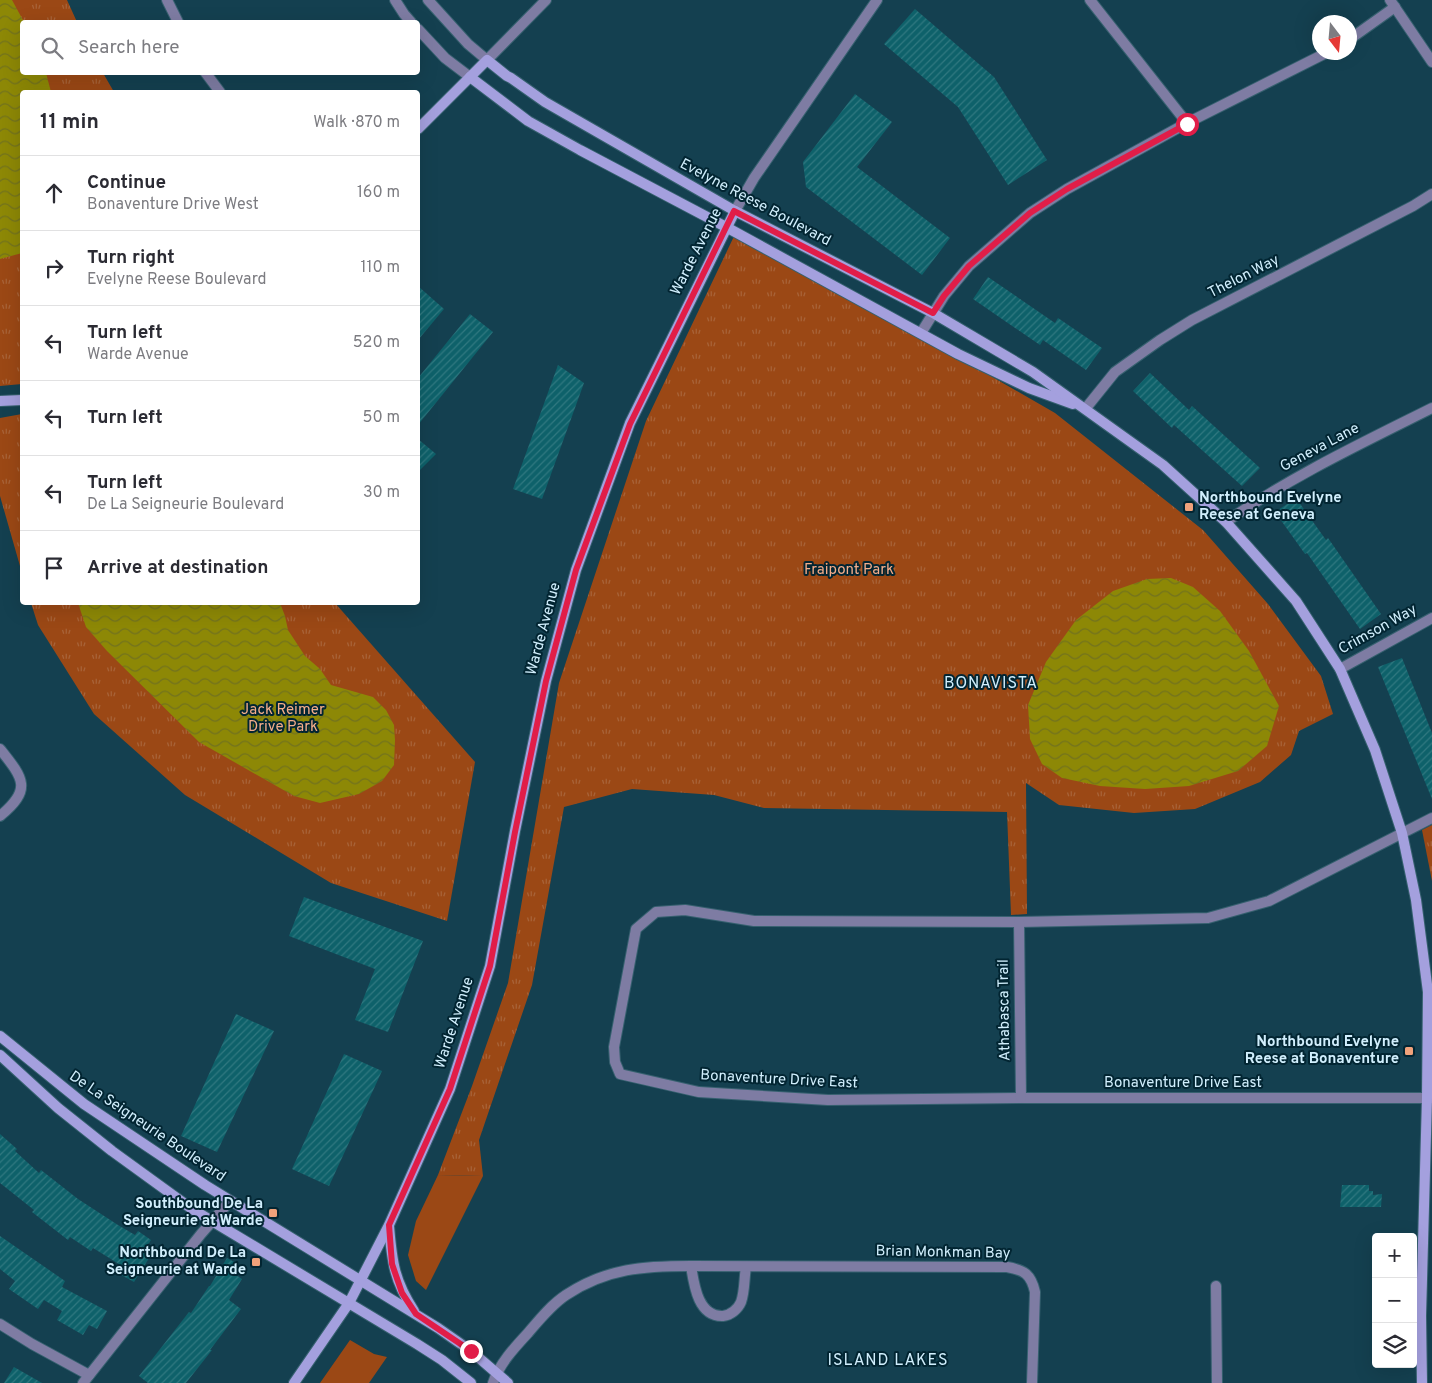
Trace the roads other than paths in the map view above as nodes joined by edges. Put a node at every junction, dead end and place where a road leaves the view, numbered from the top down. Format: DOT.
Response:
graph roads {
  1 [pos="167,0"];
  2 [pos="395,0"];
  3 [pos="428,0"];
  4 [pos="546,0"];
  5 [pos="877,0"];
  6 [pos="1090,0"];
  7 [pos="1392,3"];
  8 [pos="177,20"];
  9 [pos="410,20"];
  10 [pos="420,31"];
  11 [pos="1357,33"];
  12 [pos="487,60"];
  13 [pos="1312,60"];
  14 [pos="1432,62"];
  15 [pos="207,75"];
  16 [pos="470,77"];
  17 [pos="218,90"];
  18 [pos="1187,124"];
  19 [pos="420,127"];
  20 [pos="1432,194"];
  21 [pos="734,211"];
  22 [pos="726,227"];
  23 [pos="933,313"];
  24 [pos="921,333"];
  25 [pos="20,400"];
  26 [pos="0,401"];
  27 [pos="1086,408"];
  28 [pos="1432,408"];
  29 [pos="1226,522"];
  30 [pos="1432,618"];
  31 [pos="1340,669"];
  32 [pos="0,749"];
  33 [pos="0,816"];
  34 [pos="1432,818"];
  35 [pos="1402,833"];
  36 [pos="1019,922"];
  37 [pos="0,1036"];
  38 [pos="0,1055"];
  39 [pos="1021,1098"];
  40 [pos="1430,1098"];
  41 [pos="230,1201"];
  42 [pos="212,1222"];
  43 [pos="389,1225"];
  44 [pos="691,1266"];
  45 [pos="746,1266"];
  46 [pos="361,1280"];
  47 [pos="1216,1286"];
  48 [pos="349,1303"];
  49 [pos="416,1314"];
  50 [pos="0,1324"];
  51 [pos="495,1378"];
  52 [pos="86,1379"];
  53 [pos="294,1383"];
  54 [pos="471,1383"];
  55 [pos="508,1383"];
  56 [pos="1032,1383"];
  57 [pos="1217,1383"];
  58 [pos="1422,1383"];
  1 -- 8 [label="street"];
  2 -- 9 [label="street"];
  3 -- 12 [label="street, Evelyne Reese Boulevard"];
  4 -- 12 [label="street"];
  5 -- 21 [label="street, Warde Avenue"];
  6 -- 18 [label="street"];
  7 -- 11 [label="street"];
  7 -- 14 [label="street"];
  10 -- 16 [label="street, Evelyne Reese Boulevard"];
  12 -- 16 [label="street"];
  12 -- 21 [label="street, Evelyne Reese Boulevard"];
  13 -- 18 [label="street"];
  15 -- 17 [label="street"];
  16 -- 19 [label="street"];
  16 -- 22 [label="street, Evelyne Reese Boulevard"];
  18 -- 23 [label="street"];
  20 -- 27 [label="street, Thelon Way"];
  21 -- 22 [label="street, Warde Avenue"];
  21 -- 23 [label="street, Evelyne Reese Boulevard"];
  22 -- 24 [label="street, Evelyne Reese Boulevard"];
  22 -- 43 [label="street, Warde Avenue"];
  23 -- 24 [label="street"];
  23 -- 27 [label="street, Evelyne Reese Boulevard"];
  24 -- 27 [label="street, Evelyne Reese Boulevard"];
  25 -- 26 [label="street"];
  27 -- 29 [label="street, Evelyne Reese Boulevard"];
  28 -- 29 [label="street, Geneva Lane"];
  29 -- 31 [label="street, Evelyne Reese Boulevard"];
  30 -- 31 [label="street, Crimson Way"];
  31 -- 35 [label="street, Evelyne Reese Boulevard"];
  32 -- 33 [label="street"];
  34 -- 35 [label="street, Bonaventure Drive East"];
  35 -- 36 [label="street, Bonaventure Drive East"];
  35 -- 40 [label="street, Evelyne Reese Boulevard"];
  36 -- 39 [label="street, Athabasca Trail"];
  36 -- 39 [label="street, Bonaventure Drive East"];
  37 -- 41 [label="street, De La Seigneurie Boulevard"];
  38 -- 42 [label="street"];
  39 -- 40 [label="street, Bonaventure Drive East"];
  40 -- 58 [label="street, Evelyne Reese Boulevard"];
  41 -- 42 [label="street"];
  41 -- 46 [label="street, De La Seigneurie Boulevard"];
  42 -- 48 [label="street"];
  42 -- 52 [label="street"];
  43 -- 46 [label="street, Warde Avenue"];
  43 -- 49 [label="street"];
  44 -- 45 [label="street, Brian Monkman Bay"];
  44 -- 45 [label="street"];
  44 -- 51 [label="street, Brian Monkman Bay"];
  45 -- 56 [label="street, Brian Monkman Bay"];
  46 -- 48 [label="street, Warde Avenue"];
  46 -- 49 [label="street, De La Seigneurie Boulevard"];
  47 -- 57 [label="street"];
  48 -- 53 [label="street, Warde Avenue"];
  48 -- 54 [label="street"];
  49 -- 51 [label="street, De La Seigneurie Boulevard"];
  50 -- 52 [label="street"];
  51 -- 55 [label="street, De La Seigneurie Boulevard"];
}
